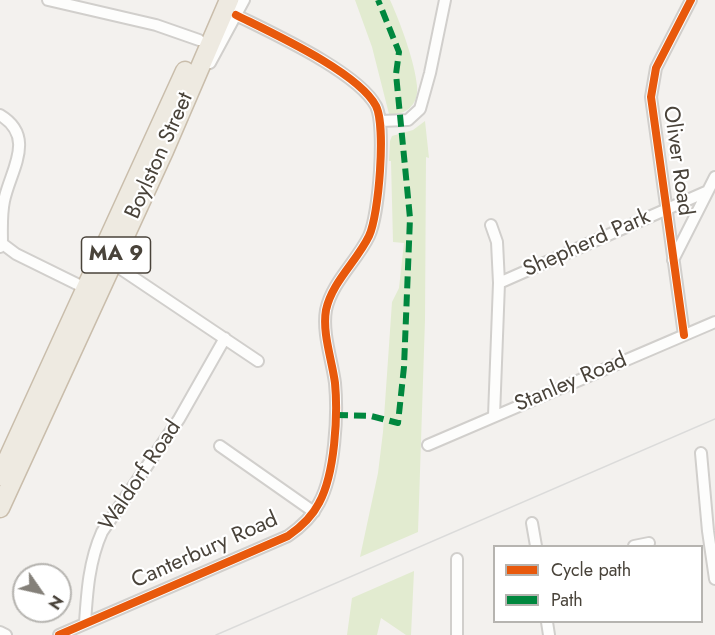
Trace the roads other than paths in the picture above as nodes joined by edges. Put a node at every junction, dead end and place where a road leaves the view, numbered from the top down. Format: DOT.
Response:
graph roads {
  1 [pos="48,0"];
  2 [pos="216,0"];
  3 [pos="244,0"];
  4 [pos="445,0"];
  5 [pos="691,0"];
  6 [pos="233,8"];
  7 [pos="199,40"];
  8 [pos="0,115"];
  9 [pos="380,121"];
  10 [pos="715,177"];
  11 [pos="708,191"];
  12 [pos="666,210"];
  13 [pos="491,225"];
  14 [pos="1,244"];
  15 [pos="673,261"];
  16 [pos="112,263"];
  17 [pos="499,283"];
  18 [pos="85,288"];
  19 [pos="715,321"];
  20 [pos="684,335"];
  21 [pos="225,338"];
  22 [pos="258,361"];
  23 [pos="494,416"];
  24 [pos="428,445"];
  25 [pos="220,447"];
  26 [pos="701,453"];
  27 [pos="0,476"];
  28 [pos="0,508"];
  29 [pos="314,512"];
  30 [pos="532,522"];
  31 [pos="648,543"];
  32 [pos="536,545"];
  33 [pos="639,545"];
  34 [pos="457,560"];
  35 [pos="715,579"];
  36 [pos="85,623"];
  37 [pos="0,633"];
  38 [pos="6,635"];
  39 [pos="59,635"];
  40 [pos="457,635"];
  1 -- 7 [label="street"];
  2 -- 7 [label="highway, Boylston Street / MA 9"];
  3 -- 6 [label="street"];
  4 -- 9 [label="street"];
  5 -- 12 [label="street, Oliver Road"];
  6 -- 9 [label="street"];
  6 -- 16 [label="highway, Boylston Street / MA 9"];
  7 -- 18 [label="highway, Boylston Street / MA 9"];
  8 -- 14 [label="street"];
  9 -- 29 [label="street, Canterbury Road"];
  10 -- 11 [label="street"];
  11 -- 12 [label="street, Shepherd Park"];
  11 -- 15 [label="street"];
  12 -- 15 [label="street, Oliver Road"];
  12 -- 17 [label="street, Shepherd Park"];
  13 -- 17 [label="street"];
  14 -- 18 [label="street"];
  15 -- 20 [label="street, Oliver Road"];
  16 -- 21 [label="street"];
  16 -- 28 [label="highway, Boylston Street / MA 9"];
  17 -- 23 [label="street"];
  18 -- 27 [label="highway, Boylston Street / MA 9"];
  19 -- 20 [label="street, Stanley Road"];
  20 -- 23 [label="street, Stanley Road"];
  21 -- 22 [label="street"];
  21 -- 36 [label="street, Waldorf Road"];
  23 -- 24 [label="street, Stanley Road"];
  25 -- 29 [label="street"];
  26 -- 35 [label="street"];
  29 -- 36 [label="street, Canterbury Road"];
  30 -- 32 [label="street"];
  31 -- 33 [label="street"];
  34 -- 40 [label="street"];
  36 -- 39 [label="street, Canterbury Road"];
  37 -- 38 [label="street"];
}
